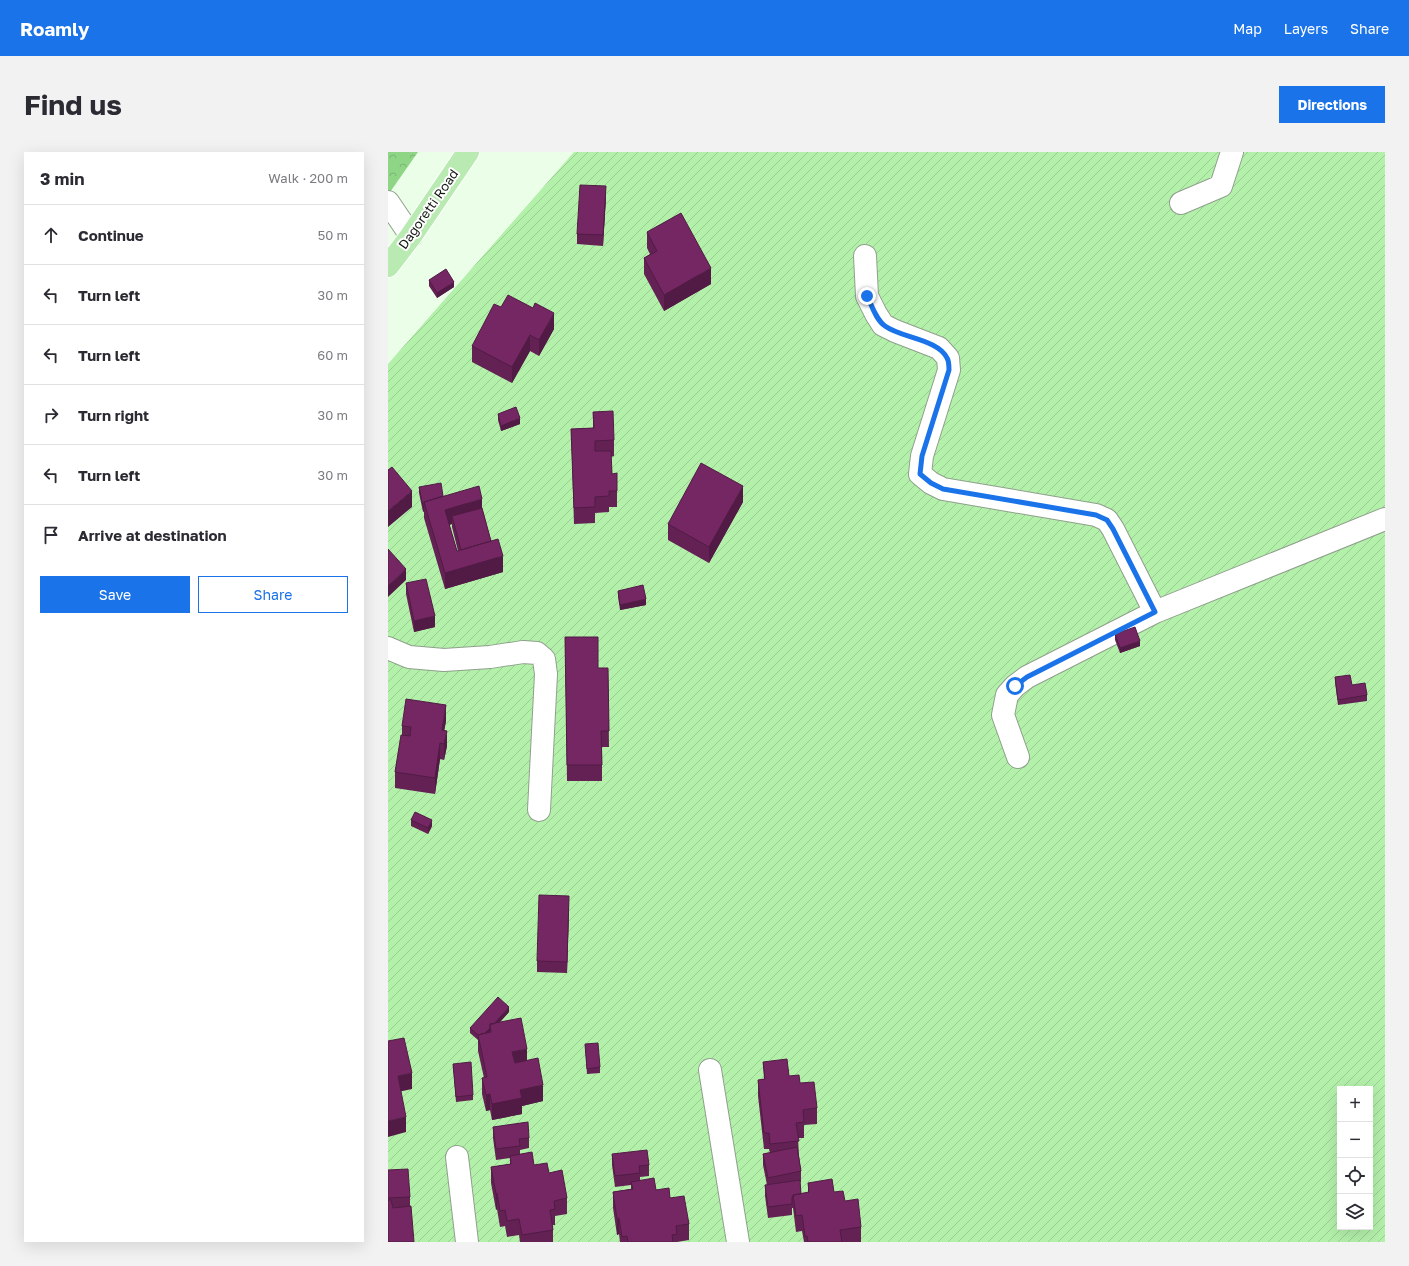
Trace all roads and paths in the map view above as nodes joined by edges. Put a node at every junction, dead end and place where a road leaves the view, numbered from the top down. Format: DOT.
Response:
graph roads {
  1 [pos="468,152"];
  2 [pos="1232,152"];
  3 [pos="388,202"];
  4 [pos="1181,203"];
  5 [pos="411,236"];
  6 [pos="865,256"];
  7 [pos="388,266"];
  8 [pos="1385,519"];
  9 [pos="1155,612"];
  10 [pos="388,648"];
  11 [pos="1018,757"];
  12 [pos="539,810"];
  13 [pos="710,1070"];
  14 [pos="457,1157"];
  15 [pos="467,1242"];
  16 [pos="738,1242"];
  1 -- 5 [label="main road, Dagoretti Road"];
  2 -- 4 [label="street"];
  3 -- 5 [label="street"];
  5 -- 7 [label="main road, Dagoretti Road"];
  6 -- 9 [label="street"];
  8 -- 9 [label="street"];
  9 -- 11 [label="street"];
  10 -- 12 [label="street"];
  13 -- 16 [label="street"];
  14 -- 15 [label="street"];
}
